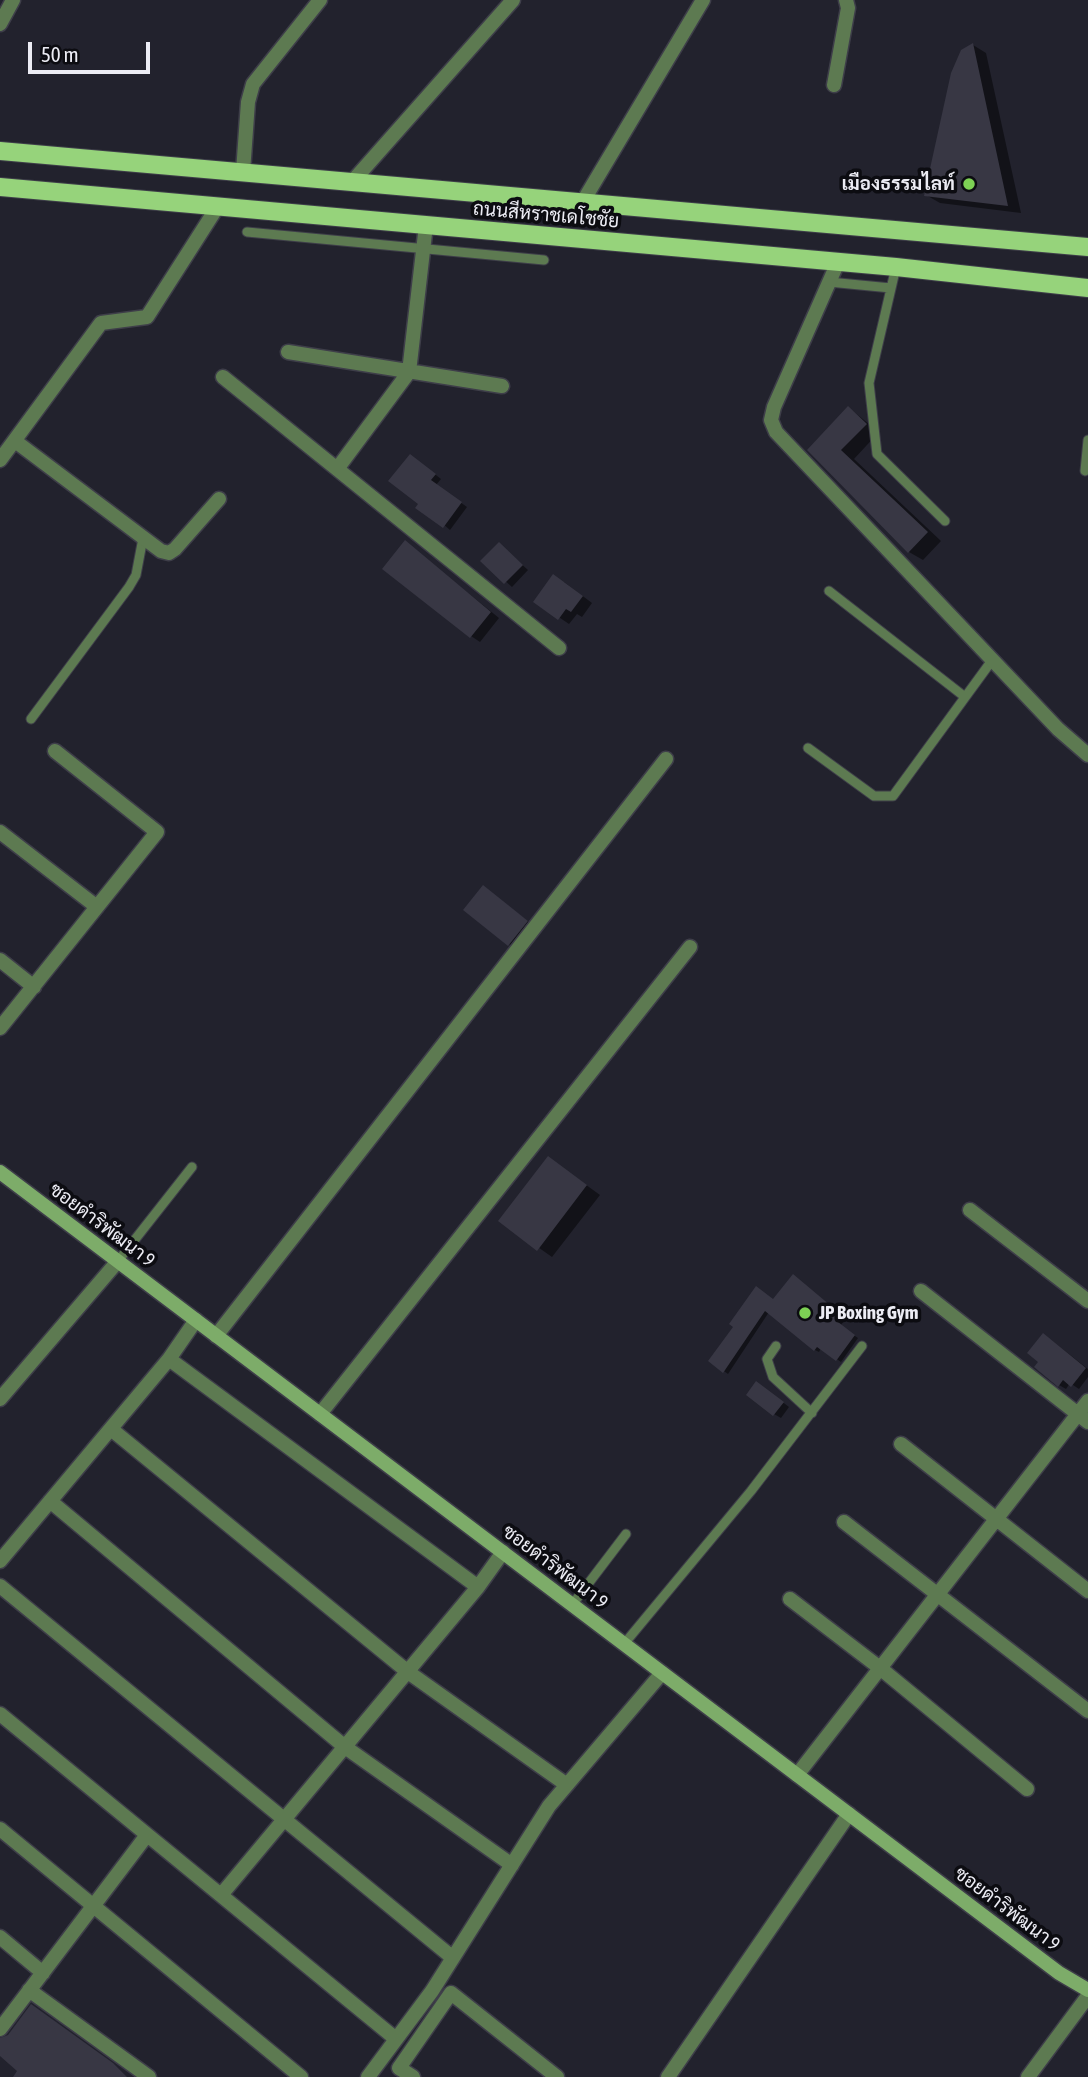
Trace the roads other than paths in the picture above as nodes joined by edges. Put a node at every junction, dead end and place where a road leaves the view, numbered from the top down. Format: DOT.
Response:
graph roads {
  1 [pos="13,0"];
  2 [pos="320,0"];
  3 [pos="513,0"];
  4 [pos="703,0"];
  5 [pos="846,0"];
  6 [pos="0,24"];
  7 [pos="834,85"];
  8 [pos="0,151"];
  9 [pos="243,172"];
  10 [pos="352,182"];
  11 [pos="0,187"];
  12 [pos="582,202"];
  13 [pos="218,206"];
  14 [pos="272,211"];
  15 [pos="332,216"];
  16 [pos="426,225"];
  17 [pos="247,232"];
  18 [pos="272,234"];
  19 [pos="331,238"];
  20 [pos="424,247"];
  21 [pos="1088,247"];
  22 [pos="544,260"];
  23 [pos="838,262"];
  24 [pos="896,267"];
  25 [pos="829,282"];
  26 [pos="891,288"];
  27 [pos="1088,288"];
  28 [pos="288,352"];
  29 [pos="409,372"];
  30 [pos="223,377"];
  31 [pos="502,386"];
  32 [pos="1088,440"];
  33 [pos="15,441"];
  34 [pos="1,455"];
  35 [pos="337,469"];
  36 [pos="1085,471"];
  37 [pos="219,499"];
  38 [pos="945,521"];
  39 [pos="143,538"];
  40 [pos="828,591"];
  41 [pos="559,648"];
  42 [pos="993,659"];
  43 [pos="965,696"];
  44 [pos="31,719"];
  45 [pos="808,748"];
  46 [pos="55,751"];
  47 [pos="1088,755"];
  48 [pos="666,759"];
  49 [pos="0,832"];
  50 [pos="97,907"];
  51 [pos="690,947"];
  52 [pos="0,960"];
  53 [pos="34,987"];
  54 [pos="0,1028"];
  55 [pos="192,1167"];
  56 [pos="0,1172"];
  57 [pos="970,1210"];
  58 [pos="118,1261"];
  59 [pos="921,1291"];
  60 [pos="1088,1301"];
  61 [pos="196,1320"];
  62 [pos="216,1336"];
  63 [pos="776,1346"];
  64 [pos="862,1346"];
  65 [pos="169,1359"];
  66 [pos="0,1399"];
  67 [pos="1088,1401"];
  68 [pos="812,1413"];
  69 [pos="320,1414"];
  70 [pos="1083,1418"];
  71 [pos="111,1429"];
  72 [pos="901,1444"];
  73 [pos="50,1501"];
  74 [pos="998,1517"];
  75 [pos="844,1522"];
  76 [pos="626,1534"];
  77 [pos="503,1552"];
  78 [pos="0,1561"];
  79 [pos="0,1586"];
  80 [pos="478,1587"];
  81 [pos="1088,1591"];
  82 [pos="939,1593"];
  83 [pos="790,1600"];
  84 [pos="572,1605"];
  85 [pos="624,1644"];
  86 [pos="880,1668"];
  87 [pos="408,1672"];
  88 [pos="662,1673"];
  89 [pos="1088,1711"];
  90 [pos="0,1714"];
  91 [pos="345,1747"];
  92 [pos="797,1775"];
  93 [pos="567,1785"];
  94 [pos="1027,1789"];
  95 [pos="849,1814"];
  96 [pos="284,1819"];
  97 [pos="0,1829"];
  98 [pos="148,1835"];
  99 [pos="512,1865"];
  100 [pos="221,1895"];
  101 [pos="93,1906"];
  102 [pos="0,1937"];
  103 [pos="453,1958"];
  104 [pos="43,1973"];
  105 [pos="29,1990"];
  106 [pos="1088,1990"];
  107 [pos="1088,1996"];
  108 [pos="0,2029"];
  109 [pos="396,2039"];
  110 [pos="149,2077"];
  111 [pos="301,2077"];
  112 [pos="368,2077"];
  113 [pos="413,2077"];
  114 [pos="557,2077"];
  115 [pos="667,2077"];
  116 [pos="1028,2077"];
  1 -- 6 [label="street"];
  2 -- 9 [label="street"];
  3 -- 10 [label="street"];
  4 -- 12 [label="street"];
  5 -- 7 [label="street"];
  8 -- 9 [label="main road, ถนนสีหราชเดโชชัย"];
  9 -- 10 [label="main road, ถนนสีหราชเดโชชัย"];
  10 -- 12 [label="main road, ถนนสีหราชเดโชชัย"];
  11 -- 13 [label="main road, ถนนสีหราชเดโชชัย"];
  12 -- 21 [label="main road, ถนนสีหราชเดโชชัย"];
  13 -- 14 [label="main road, ถนนสีหราชเดโชชัย"];
  13 -- 33 [label="street"];
  14 -- 15 [label="main road, ถนนสีหราชเดโชชัย"];
  14 -- 18 [label="lane"];
  15 -- 16 [label="main road, ถนนสีหราชเดโชชัย"];
  15 -- 19 [label="lane"];
  16 -- 20 [label="street"];
  16 -- 23 [label="main road, ถนนสีหราชเดโชชัย"];
  17 -- 18 [label="lane"];
  18 -- 19 [label="lane"];
  19 -- 20 [label="lane"];
  20 -- 22 [label="lane"];
  20 -- 29 [label="street"];
  23 -- 24 [label="main road, ถนนสีหราชเดโชชัย"];
  23 -- 25 [label="street"];
  24 -- 26 [label="lane"];
  24 -- 27 [label="main road, ถนนสีหราชเดโชชัย"];
  25 -- 26 [label="lane"];
  25 -- 42 [label="street"];
  26 -- 38 [label="lane"];
  28 -- 29 [label="street"];
  29 -- 31 [label="street"];
  29 -- 35 [label="street"];
  30 -- 35 [label="street"];
  32 -- 36 [label="lane"];
  33 -- 34 [label="street"];
  33 -- 39 [label="street"];
  35 -- 41 [label="street"];
  37 -- 39 [label="street"];
  39 -- 44 [label="lane"];
  40 -- 43 [label="lane"];
  42 -- 43 [label="lane"];
  42 -- 47 [label="street"];
  43 -- 45 [label="lane"];
  46 -- 50 [label="street"];
  48 -- 62 [label="street"];
  49 -- 50 [label="street"];
  50 -- 53 [label="street"];
  51 -- 69 [label="street"];
  52 -- 53 [label="street"];
  53 -- 54 [label="street"];
  55 -- 58 [label="lane"];
  56 -- 58 [label="street, ซอยดำริพัฒนา 9"];
  57 -- 60 [label="street"];
  58 -- 61 [label="street, ซอยดำริพัฒนา 9"];
  58 -- 66 [label="street"];
  59 -- 70 [label="street"];
  61 -- 62 [label="street, ซอยดำริพัฒนา 9"];
  61 -- 65 [label="street"];
  62 -- 69 [label="street, ซอยดำริพัฒนา 9"];
  63 -- 68 [label="lane"];
  64 -- 68 [label="lane"];
  65 -- 71 [label="street"];
  65 -- 80 [label="street"];
  67 -- 70 [label="street"];
  68 -- 85 [label="lane"];
  69 -- 77 [label="street, ซอยดำริพัฒนา 9"];
  70 -- 74 [label="street"];
  71 -- 73 [label="street"];
  71 -- 87 [label="street"];
  72 -- 74 [label="street"];
  73 -- 78 [label="street"];
  73 -- 91 [label="street"];
  74 -- 81 [label="street"];
  74 -- 82 [label="street"];
  75 -- 82 [label="street"];
  76 -- 84 [label="lane"];
  77 -- 80 [label="street"];
  77 -- 84 [label="street, ซอยดำริพัฒนา 9"];
  79 -- 96 [label="street"];
  80 -- 87 [label="street"];
  82 -- 86 [label="street"];
  82 -- 89 [label="street"];
  83 -- 86 [label="street"];
  84 -- 85 [label="street, ซอยดำริพัฒนา 9"];
  85 -- 88 [label="street, ซอยดำริพัฒนา 9"];
  86 -- 92 [label="street"];
  86 -- 94 [label="street"];
  87 -- 91 [label="street"];
  87 -- 93 [label="street"];
  88 -- 92 [label="street, ซอยดำริพัฒนา 9"];
  88 -- 93 [label="street"];
  90 -- 98 [label="street"];
  91 -- 96 [label="street"];
  91 -- 99 [label="street"];
  92 -- 95 [label="street, ซอยดำริพัฒนา 9"];
  93 -- 99 [label="street"];
  95 -- 106 [label="street, ซอยดำริพัฒนา 9"];
  95 -- 115 [label="street"];
  96 -- 100 [label="street"];
  96 -- 103 [label="street"];
  97 -- 101 [label="street"];
  98 -- 100 [label="street"];
  98 -- 101 [label="street"];
  99 -- 103 [label="street"];
  100 -- 109 [label="street"];
  101 -- 104 [label="street"];
  101 -- 111 [label="street"];
  102 -- 104 [label="street"];
  103 -- 109 [label="street"];
  104 -- 105 [label="street"];
  105 -- 108 [label="street"];
  105 -- 110 [label="street"];
  107 -- 116 [label="street"];
  109 -- 112 [label="street"];
  113 -- 114 [label="street"];
}
